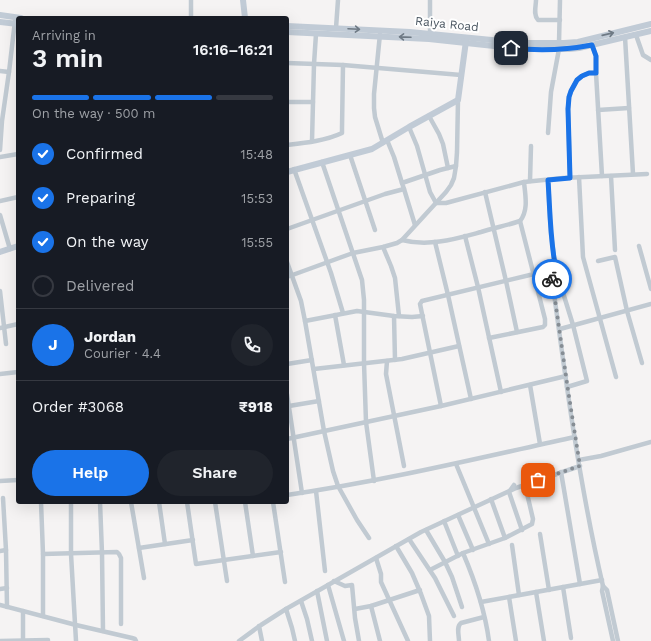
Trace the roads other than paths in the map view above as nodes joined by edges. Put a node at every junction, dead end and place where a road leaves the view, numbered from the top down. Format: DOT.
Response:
graph roads {
  1 [pos="191,0"];
  2 [pos="243,0"];
  3 [pos="338,0"];
  4 [pos="430,0"];
  5 [pos="536,0"];
  6 [pos="560,0"];
  7 [pos="0,15"];
  8 [pos="191,16"];
  9 [pos="245,16"];
  10 [pos="560,20"];
  11 [pos="16,21"];
  12 [pos="16,21"];
  13 [pos="0,22"];
  14 [pos="651,24"];
  15 [pos="289,26"];
  16 [pos="16,27"];
  17 [pos="336,28"];
  18 [pos="651,31"];
  19 [pos="289,32"];
  20 [pos="380,33"];
  21 [pos="316,34"];
  22 [pos="636,35"];
  23 [pos="430,36"];
  24 [pos="625,37"];
  25 [pos="466,40"];
  26 [pos="592,45"];
  27 [pos="559,46"];
  28 [pos="12,50"];
  29 [pos="16,51"];
  30 [pos="651,60"];
  31 [pos="289,63"];
  32 [pos="314,64"];
  33 [pos="343,65"];
  34 [pos="376,68"];
  35 [pos="0,71"];
  36 [pos="9,72"];
  37 [pos="596,73"];
  38 [pos="461,75"];
  39 [pos="458,100"];
  40 [pos="289,102"];
  41 [pos="313,102"];
  42 [pos="629,108"];
  43 [pos="598,110"];
  44 [pos="429,116"];
  45 [pos="409,127"];
  46 [pos="548,133"];
  47 [pos="385,141"];
  48 [pos="312,142"];
  49 [pos="289,145"];
  50 [pos="531,146"];
  51 [pos="0,150"];
  52 [pos="16,154"];
  53 [pos="350,155"];
  54 [pos="0,157"];
  55 [pos="322,162"];
  56 [pos="456,166"];
  57 [pos="448,168"];
  58 [pos="294,169"];
  59 [pos="289,171"];
  60 [pos="633,174"];
  61 [pos="647,174"];
  62 [pos="426,175"];
  63 [pos="602,176"];
  64 [pos="611,176"];
  65 [pos="579,177"];
  66 [pos="570,178"];
  67 [pos="548,180"];
  68 [pos="530,181"];
  69 [pos="524,182"];
  70 [pos="402,183"];
  71 [pos="404,189"];
  72 [pos="485,192"];
  73 [pos="16,197"];
  74 [pos="0,201"];
  75 [pos="366,201"];
  76 [pos="436,203"];
  77 [pos="339,211"];
  78 [pos="0,216"];
  79 [pos="312,219"];
  80 [pos="520,221"];
  81 [pos="415,225"];
  82 [pos="289,228"];
  83 [pos="493,229"];
  84 [pos="375,230"];
  85 [pos="465,236"];
  86 [pos="402,240"];
  87 [pos="436,242"];
  88 [pos="639,246"];
  89 [pos="16,247"];
  90 [pos="382,247"];
  91 [pos="10,249"];
  92 [pos="615,250"];
  93 [pos="0,252"];
  94 [pos="353,253"];
  95 [pos="598,260"];
  96 [pos="327,262"];
  97 [pos="554,270"];
  98 [pos="534,274"];
  99 [pos="289,276"];
  100 [pos="506,281"];
  101 [pos="478,287"];
  102 [pos="651,289"];
  103 [pos="0,291"];
  104 [pos="448,295"];
  105 [pos="651,304"];
  106 [pos="364,311"];
  107 [pos="627,311"];
  108 [pos="343,313"];
  109 [pos="335,315"];
  110 [pos="396,316"];
  111 [pos="423,316"];
  112 [pos="599,318"];
  113 [pos="305,321"];
  114 [pos="16,324"];
  115 [pos="573,326"];
  116 [pos="2,327"];
  117 [pos="560,329"];
  118 [pos="517,332"];
  119 [pos="489,338"];
  120 [pos="6,344"];
  121 [pos="460,346"];
  122 [pos="430,353"];
  123 [pos="312,360"];
  124 [pos="395,360"];
  125 [pos="387,361"];
  126 [pos="364,363"];
  127 [pos="642,363"];
  128 [pos="289,364"];
  129 [pos="344,366"];
  130 [pos="314,369"];
  131 [pos="16,372"];
  132 [pos="0,374"];
  133 [pos="566,376"];
  134 [pos="616,377"];
  135 [pos="530,385"];
  136 [pos="567,387"];
  137 [pos="501,392"];
  138 [pos="471,399"];
  139 [pos="319,401"];
  140 [pos="289,406"];
  141 [pos="441,406"];
  142 [pos="394,416"];
  143 [pos="366,422"];
  144 [pos="324,431"];
  145 [pos="294,437"];
  146 [pos="575,437"];
  147 [pos="289,438"];
  148 [pos="651,442"];
  149 [pos="540,444"];
  150 [pos="579,460"];
  151 [pos="456,464"];
  152 [pos="404,466"];
  153 [pos="580,466"];
  154 [pos="562,472"];
  155 [pos="526,474"];
  156 [pos="16,480"];
  157 [pos="0,481"];
  158 [pos="374,481"];
  159 [pos="514,485"];
  160 [pos="525,485"];
  161 [pos="338,486"];
  162 [pos="316,491"];
  163 [pos="509,492"];
  164 [pos="302,493"];
  165 [pos="289,495"];
  166 [pos="3,498"];
  167 [pos="491,499"];
  168 [pos="41,504"];
  169 [pos="71,504"];
  170 [pos="100,504"];
  171 [pos="131,504"];
  172 [pos="159,504"];
  173 [pos="187,504"];
  174 [pos="215,504"];
  175 [pos="245,504"];
  176 [pos="273,504"];
  177 [pos="474,507"];
  178 [pos="2,515"];
  179 [pos="458,515"];
  180 [pos="444,521"];
  181 [pos="426,530"];
  182 [pos="522,530"];
  183 [pos="540,534"];
  184 [pos="369,538"];
  185 [pos="505,538"];
  186 [pos="409,539"];
  187 [pos="192,540"];
  188 [pos="165,544"];
  189 [pos="489,544"];
  190 [pos="512,545"];
  191 [pos="396,546"];
  192 [pos="139,548"];
  193 [pos="6,550"];
  194 [pos="473,550"];
  195 [pos="0,551"];
  196 [pos="281,552"];
  197 [pos="102,553"];
  198 [pos="43,554"];
  199 [pos="71,554"];
  200 [pos="460,554"];
  201 [pos="253,556"];
  202 [pos="376,558"];
  203 [pos="224,560"];
  204 [pos="445,562"];
  205 [pos="430,570"];
  206 [pos="325,571"];
  207 [pos="144,578"];
  208 [pos="602,580"];
  209 [pos="227,581"];
  210 [pos="334,581"];
  211 [pos="285,582"];
  212 [pos="580,584"];
  213 [pos="328,585"];
  214 [pos="603,586"];
  215 [pos="563,587"];
  216 [pos="0,588"];
  217 [pos="7,588"];
  218 [pos="420,590"];
  219 [pos="549,590"];
  220 [pos="317,591"];
  221 [pos="536,592"];
  222 [pos="519,595"];
  223 [pos="509,597"];
  224 [pos="390,600"];
  225 [pos="300,601"];
  226 [pos="481,602"];
  227 [pos="0,605"];
  228 [pos="371,606"];
  229 [pos="7,607"];
  230 [pos="462,607"];
  231 [pos="355,609"];
  232 [pos="286,610"];
  233 [pos="23,611"];
  234 [pos="43,616"];
  235 [pos="454,616"];
  236 [pos="484,617"];
  237 [pos="121,624"];
  238 [pos="76,625"];
  239 [pos="259,626"];
  240 [pos="103,631"];
  241 [pos="122,638"];
  242 [pos="571,638"];
  243 [pos="48,640"];
  244 [pos="0,641"];
  245 [pos="23,641"];
  246 [pos="76,641"];
  247 [pos="136,641"];
  248 [pos="239,641"];
  249 [pos="262,641"];
  250 [pos="295,641"];
  251 [pos="312,641"];
  252 [pos="328,641"];
  253 [pos="344,641"];
  254 [pos="359,641"];
  255 [pos="380,641"];
  256 [pos="408,641"];
  257 [pos="430,641"];
  258 [pos="459,641"];
  259 [pos="489,641"];
  260 [pos="516,641"];
  261 [pos="544,641"];
  262 [pos="613,641"];
  263 [pos="618,641"];
  1 -- 8 [label="street"];
  2 -- 9 [label="street"];
  3 -- 17 [label="street"];
  4 -- 23 [label="street"];
  5 -- 10 [label="street"];
  6 -- 10 [label="street"];
  7 -- 11 [label="street"];
  10 -- 27 [label="street"];
  12 -- 13 [label="street"];
  27 -- 14 [label="street, Raiya Road, one-way"];
  15 -- 17 [label="street, Raiya Road"];
  16 -- 28 [label="street"];
  17 -- 20 [label="street, Raiya Road, one-way"];
  18 -- 22 [label="street, Raiya Road"];
  19 -- 21 [label="street, Raiya Road"];
  20 -- 21 [label="street, Raiya Road"];
  20 -- 23 [label="street, Raiya Road"];
  20 -- 34 [label="street"];
  21 -- 32 [label="street"];
  22 -- 24 [label="street, Raiya Road"];
  22 -- 30 [label="street"];
  23 -- 25 [label="street, Raiya Road"];
  24 -- 26 [label="street, Raiya Road"];
  24 -- 42 [label="street"];
  25 -- 27 [label="street, Raiya Road"];
  25 -- 38 [label="street"];
  26 -- 27 [label="street, Raiya Road"];
  26 -- 37 [label="street"];
  27 -- 46 [label="street"];
  28 -- 29 [label="street"];
  28 -- 36 [label="street"];
  31 -- 32 [label="street"];
  32 -- 33 [label="street"];
  32 -- 41 [label="street"];
  33 -- 34 [label="street"];
  33 -- 48 [label="street"];
  34 -- 38 [label="street"];
  34 -- 47 [label="street"];
  35 -- 36 [label="street"];
  36 -- 51 [label="street"];
  37 -- 43 [label="street"];
  37 -- 66 [label="street"];
  38 -- 39 [label="street"];
  39 -- 44 [label="street"];
  39 -- 56 [label="street"];
  40 -- 41 [label="street"];
  41 -- 48 [label="street"];
  42 -- 43 [label="street"];
  42 -- 60 [label="street"];
  43 -- 63 [label="street"];
  44 -- 45 [label="street"];
  44 -- 57 [label="street"];
  45 -- 47 [label="street"];
  45 -- 62 [label="street"];
  47 -- 53 [label="street"];
  47 -- 70 [label="street"];
  48 -- 49 [label="street"];
  50 -- 68 [label="street"];
  52 -- 54 [label="street"];
  53 -- 55 [label="street"];
  53 -- 75 [label="street"];
  55 -- 58 [label="street"];
  55 -- 77 [label="street"];
  56 -- 57 [label="street"];
  56 -- 76 [label="street"];
  57 -- 62 [label="street"];
  58 -- 59 [label="street"];
  58 -- 79 [label="street"];
  60 -- 61 [label="street"];
  60 -- 64 [label="street"];
  62 -- 70 [label="street"];
  62 -- 76 [label="street"];
  63 -- 64 [label="street"];
  63 -- 65 [label="street"];
  64 -- 92 [label="street"];
  65 -- 66 [label="street"];
  65 -- 112 [label="street"];
  66 -- 67 [label="street"];
  67 -- 68 [label="street"];
  67 -- 97 [label="street"];
  68 -- 69 [label="street"];
  69 -- 72 [label="street"];
  69 -- 80 [label="street"];
  70 -- 71 [label="street"];
  71 -- 75 [label="street"];
  71 -- 81 [label="street"];
  72 -- 76 [label="street"];
  72 -- 83 [label="street"];
  73 -- 74 [label="street"];
  75 -- 77 [label="street"];
  75 -- 84 [label="street"];
  76 -- 81 [label="street"];
  77 -- 79 [label="street"];
  77 -- 94 [label="street"];
  78 -- 91 [label="street"];
  79 -- 82 [label="street"];
  79 -- 96 [label="street"];
  80 -- 83 [label="street"];
  80 -- 98 [label="street"];
  81 -- 86 [label="street"];
  83 -- 85 [label="street"];
  83 -- 100 [label="street"];
  85 -- 87 [label="street"];
  85 -- 101 [label="street"];
  86 -- 87 [label="street"];
  86 -- 90 [label="street"];
  87 -- 104 [label="street"];
  88 -- 102 [label="street"];
  89 -- 91 [label="street"];
  90 -- 94 [label="street"];
  90 -- 110 [label="street"];
  91 -- 93 [label="street"];
  94 -- 96 [label="street"];
  94 -- 106 [label="street"];
  95 -- 107 [label="street"];
  96 -- 99 [label="street"];
  96 -- 108 [label="street"];
  97 -- 98 [label="street"];
  97 -- 115 [label="street"];
  97 -- 117 [label="street"];
  98 -- 100 [label="street"];
  98 -- 118 [label="street"];
  99 -- 113 [label="street"];
  100 -- 101 [label="street"];
  100 -- 118 [label="street"];
  101 -- 104 [label="street"];
  101 -- 119 [label="street"];
  103 -- 116 [label="street"];
  104 -- 111 [label="street"];
  104 -- 121 [label="street"];
  105 -- 107 [label="street"];
  106 -- 108 [label="street"];
  106 -- 110 [label="street"];
  106 -- 126 [label="street"];
  107 -- 112 [label="street"];
  107 -- 127 [label="street"];
  108 -- 109 [label="street"];
  109 -- 113 [label="street"];
  109 -- 129 [label="street"];
  110 -- 111 [label="street"];
  110 -- 124 [label="street"];
  111 -- 122 [label="street"];
  112 -- 115 [label="street"];
  112 -- 134 [label="street"];
  113 -- 123 [label="street"];
  114 -- 116 [label="street"];
  115 -- 117 [label="street"];
  115 -- 136 [label="street"];
  116 -- 120 [label="street"];
  117 -- 133 [label="street"];
  118 -- 119 [label="street"];
  119 -- 137 [label="street"];
  121 -- 122 [label="street"];
  121 -- 138 [label="street"];
  122 -- 124 [label="street"];
  122 -- 141 [label="street"];
  123 -- 128 [label="street"];
  123 -- 130 [label="street"];
  124 -- 125 [label="street"];
  125 -- 126 [label="street"];
  125 -- 142 [label="street"];
  126 -- 129 [label="street"];
  126 -- 143 [label="street"];
  129 -- 130 [label="street"];
  130 -- 139 [label="street"];
  131 -- 132 [label="street"];
  133 -- 135 [label="street"];
  133 -- 136 [label="street"];
  135 -- 137 [label="street"];
  135 -- 149 [label="street"];
  136 -- 146 [label="street"];
  137 -- 138 [label="street"];
  138 -- 141 [label="street"];
  139 -- 140 [label="street"];
  139 -- 144 [label="street"];
  140 -- 145 [label="street"];
  141 -- 142 [label="street"];
  142 -- 143 [label="street"];
  142 -- 152 [label="street"];
  143 -- 144 [label="street"];
  143 -- 158 [label="street"];
  144 -- 145 [label="street"];
  144 -- 161 [label="street"];
  145 -- 147 [label="street"];
  145 -- 164 [label="street"];
  146 -- 149 [label="street"];
  146 -- 150 [label="street"];
  148 -- 150 [label="street"];
  149 -- 151 [label="street"];
  150 -- 153 [label="street"];
  151 -- 158 [label="street"];
  151 -- 177 [label="street"];
  153 -- 154 [label="street"];
  153 -- 208 [label="street"];
  154 -- 160 [label="street"];
  154 -- 212 [label="street"];
  155 -- 160 [label="street"];
  156 -- 157 [label="street"];
  158 -- 161 [label="street"];
  159 -- 163 [label="street"];
  160 -- 163 [label="street"];
  160 -- 182 [label="street"];
  161 -- 162 [label="street"];
  161 -- 184 [label="street"];
  162 -- 164 [label="street"];
  162 -- 206 [label="street"];
  163 -- 167 [label="street"];
  163 -- 182 [label="street"];
  164 -- 165 [label="street"];
  166 -- 178 [label="street"];
  167 -- 177 [label="street"];
  167 -- 185 [label="street"];
  168 -- 198 [label="street"];
  169 -- 199 [label="street"];
  170 -- 197 [label="street"];
  171 -- 192 [label="street"];
  172 -- 188 [label="street"];
  173 -- 187 [label="street"];
  174 -- 203 [label="street"];
  175 -- 201 [label="street"];
  176 -- 196 [label="street"];
  177 -- 179 [label="street"];
  177 -- 189 [label="street"];
  178 -- 193 [label="street"];
  179 -- 180 [label="street"];
  179 -- 194 [label="street"];
  180 -- 181 [label="street"];
  180 -- 200 [label="street"];
  181 -- 186 [label="street"];
  181 -- 204 [label="street"];
  182 -- 185 [label="street"];
  183 -- 219 [label="street"];
  185 -- 189 [label="street"];
  186 -- 191 [label="street"];
  186 -- 205 [label="street"];
  187 -- 188 [label="street"];
  187 -- 203 [label="street"];
  188 -- 192 [label="street"];
  189 -- 194 [label="street"];
  190 -- 222 [label="street"];
  191 -- 202 [label="street"];
  191 -- 218 [label="street"];
  192 -- 207 [label="street"];
  193 -- 195 [label="street"];
  193 -- 217 [label="street"];
  194 -- 200 [label="street"];
  196 -- 201 [label="street"];
  196 -- 211 [label="street"];
  197 -- 199 [label="street"];
  197 -- 237 [label="street"];
  197 -- 240 [label="street"];
  198 -- 199 [label="street"];
  198 -- 234 [label="street"];
  199 -- 238 [label="street"];
  200 -- 204 [label="street"];
  200 -- 226 [label="street"];
  201 -- 203 [label="street"];
  202 -- 210 [label="street"];
  202 -- 224 [label="street"];
  203 -- 209 [label="street"];
  204 -- 205 [label="street"];
  204 -- 230 [label="street"];
  205 -- 235 [label="street"];
  208 -- 212 [label="street"];
  208 -- 214 [label="street"];
  210 -- 213 [label="street"];
  210 -- 231 [label="street"];
  212 -- 215 [label="street"];
  213 -- 220 [label="street"];
  213 -- 253 [label="street"];
  214 -- 262 [label="street"];
  214 -- 263 [label="street"];
  215 -- 219 [label="street"];
  215 -- 242 [label="street"];
  216 -- 217 [label="street"];
  217 -- 229 [label="street"];
  218 -- 224 [label="street"];
  218 -- 257 [label="street"];
  219 -- 221 [label="street"];
  220 -- 225 [label="street"];
  220 -- 252 [label="street"];
  221 -- 222 [label="street"];
  221 -- 261 [label="street"];
  222 -- 223 [label="street"];
  223 -- 226 [label="street"];
  223 -- 260 [label="street"];
  224 -- 228 [label="street"];
  224 -- 256 [label="street"];
  225 -- 232 [label="street"];
  225 -- 251 [label="street"];
  226 -- 236 [label="street"];
  227 -- 229 [label="street"];
  228 -- 231 [label="street"];
  228 -- 255 [label="street"];
  229 -- 233 [label="street"];
  231 -- 254 [label="street"];
  232 -- 239 [label="street"];
  232 -- 250 [label="street"];
  233 -- 234 [label="street"];
  233 -- 245 [label="street"];
  234 -- 238 [label="street"];
  236 -- 258 [label="street"];
  236 -- 259 [label="street"];
  238 -- 240 [label="street"];
  238 -- 246 [label="street"];
  239 -- 248 [label="street"];
  239 -- 249 [label="street"];
  240 -- 241 [label="street"];
  241 -- 247 [label="street"];
  243 -- 245 [label="street"];
  244 -- 245 [label="street"];
}
